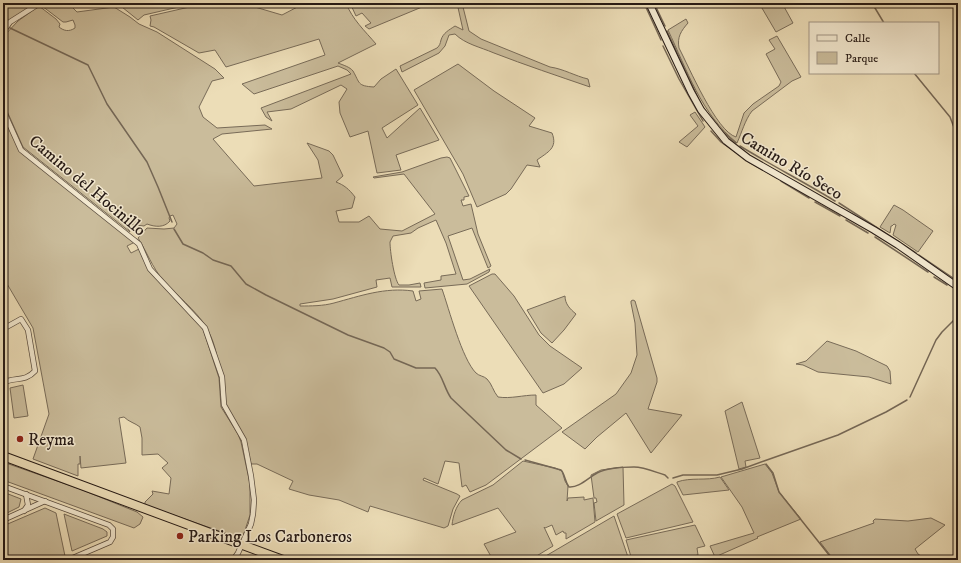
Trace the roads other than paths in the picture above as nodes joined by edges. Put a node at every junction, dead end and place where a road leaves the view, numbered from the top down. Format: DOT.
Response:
graph roads {
  1 [pos="40,3"];
  2 [pos="649,3"];
  3 [pos="3,32"];
  4 [pos="3,110"];
  5 [pos="958,287"];
  6 [pos="3,329"];
  7 [pos="3,383"];
  8 [pos="3,456"];
  9 [pos="3,486"];
  10 [pos="26,494"];
  11 [pos="45,501"];
  12 [pos="24,511"];
  13 [pos="3,520"];
  14 [pos="242,545"];
  15 [pos="68,560"];
  16 [pos="234,560"];
  17 [pos="283,560"];
  1 -- 3 [label="street"];
  2 -- 5 [label="street, Camino Río Seco"];
  4 -- 14 [label="street, Camino del Hocinillo"];
  6 -- 7 [label="street"];
  8 -- 14 [label="highway"];
  9 -- 10 [label="street"];
  10 -- 11 [label="street"];
  10 -- 12 [label="street"];
  11 -- 12 [label="street"];
  11 -- 15 [label="street"];
  12 -- 13 [label="street"];
  14 -- 16 [label="street, Camino del Hocinillo"];
  14 -- 17 [label="highway"];
}
